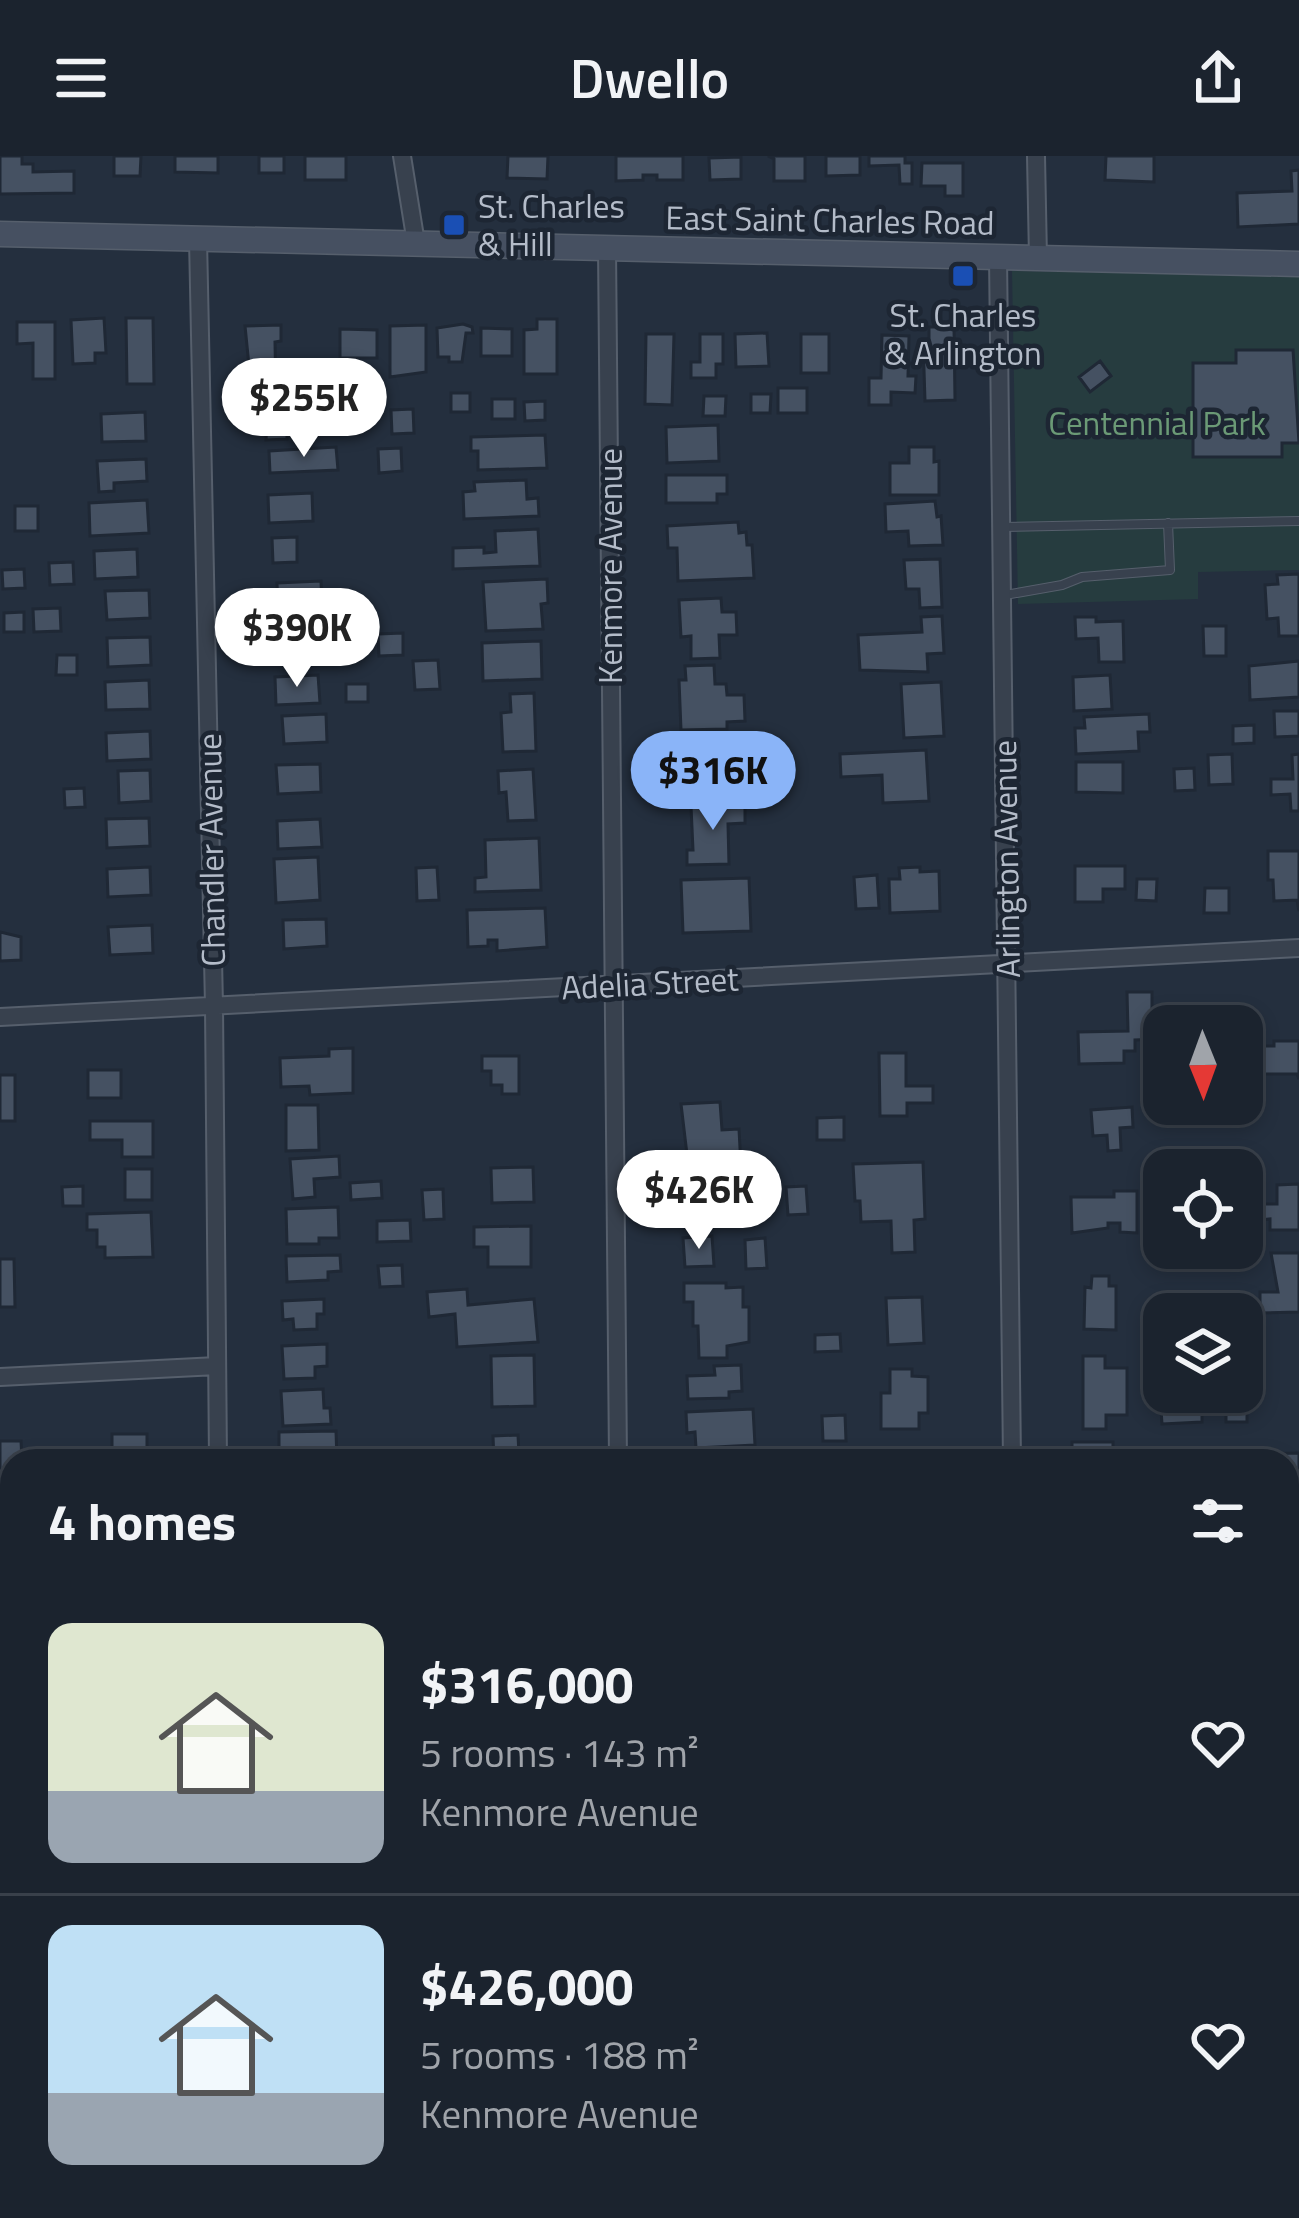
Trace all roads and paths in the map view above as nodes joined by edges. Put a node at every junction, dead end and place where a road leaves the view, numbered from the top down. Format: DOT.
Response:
graph roads {
  1 [pos="402,156"];
  2 [pos="1036,156"];
  3 [pos="0,234"];
  4 [pos="198,239"];
  5 [pos="416,243"];
  6 [pos="607,248"];
  7 [pos="998,256"];
  8 [pos="1038,258"];
  9 [pos="1299,264"];
  10 [pos="1299,521"];
  11 [pos="1168,524"];
  12 [pos="1002,526"];
  13 [pos="1004,595"];
  14 [pos="1299,948"];
  15 [pos="1007,964"];
  16 [pos="613,985"];
  17 [pos="214,1006"];
  18 [pos="0,1018"];
  19 [pos="217,1366"];
  20 [pos="0,1377"];
  21 [pos="218,1449"];
  22 [pos="618,1449"];
  23 [pos="1012,1449"];
  1 -- 5 [label="street"];
  2 -- 8 [label="street"];
  3 -- 4 [label="main road, East Saint Charles Road"];
  4 -- 5 [label="main road, East Saint Charles Road"];
  4 -- 17 [label="street, Chandler Avenue"];
  5 -- 6 [label="main road, East Saint Charles Road"];
  6 -- 7 [label="main road, East Saint Charles Road"];
  6 -- 16 [label="street, Kenmore Avenue"];
  7 -- 8 [label="main road, East Saint Charles Road"];
  7 -- 12 [label="street, Arlington Avenue"];
  8 -- 9 [label="main road, East Saint Charles Road"];
  10 -- 11 [label="lane"];
  11 -- 12 [label="lane"];
  11 -- 13 [label="lane"];
  12 -- 13 [label="street, Arlington Avenue"];
  13 -- 15 [label="street, Arlington Avenue"];
  14 -- 15 [label="street, Adelia Street"];
  15 -- 16 [label="street, Adelia Street"];
  15 -- 23 [label="street, Arlington Avenue"];
  16 -- 17 [label="street, Adelia Street"];
  16 -- 22 [label="street, Kenmore Avenue"];
  17 -- 18 [label="street, Adelia Street"];
  17 -- 19 [label="street, Chandler Avenue"];
  19 -- 20 [label="street"];
  19 -- 21 [label="street, Chandler Avenue"];
}
